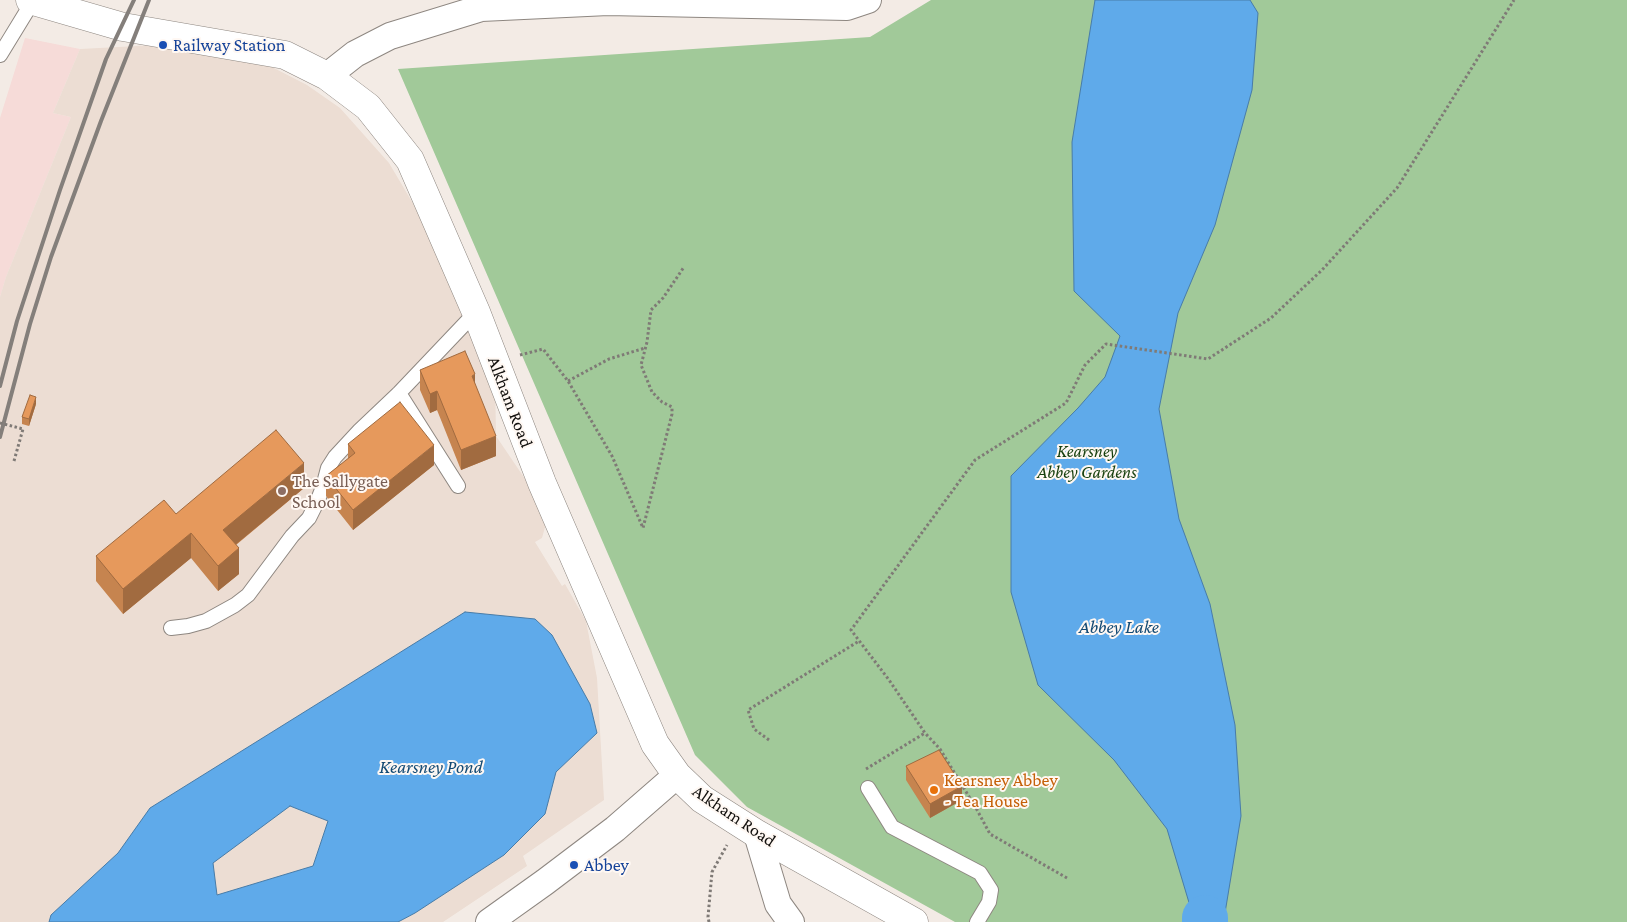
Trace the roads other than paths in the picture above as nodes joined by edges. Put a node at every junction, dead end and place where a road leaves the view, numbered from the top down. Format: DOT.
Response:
graph roads {
  1 [pos="32,0"];
  2 [pos="868,0"];
  3 [pos="608,1"];
  4 [pos="0,56"];
  5 [pos="327,76"];
  6 [pos="476,312"];
  7 [pos="398,393"];
  8 [pos="458,486"];
  9 [pos="171,628"];
  10 [pos="677,775"];
  11 [pos="868,788"];
  12 [pos="748,829"];
  13 [pos="488,922"];
  14 [pos="791,922"];
  15 [pos="914,922"];
  16 [pos="977,922"];
  1 -- 4 [label="lane"];
  1 -- 5 [label="street, Alkham Road"];
  2 -- 3 [label="street"];
  3 -- 5 [label="street"];
  5 -- 6 [label="street, Alkham Road"];
  6 -- 7 [label="lane"];
  6 -- 10 [label="street, Alkham Road"];
  7 -- 8 [label="lane"];
  7 -- 9 [label="lane"];
  10 -- 12 [label="street, Alkham Road"];
  10 -- 13 [label="street"];
  11 -- 16 [label="lane"];
  12 -- 14 [label="street"];
  12 -- 15 [label="street, Alkham Road"];
}
